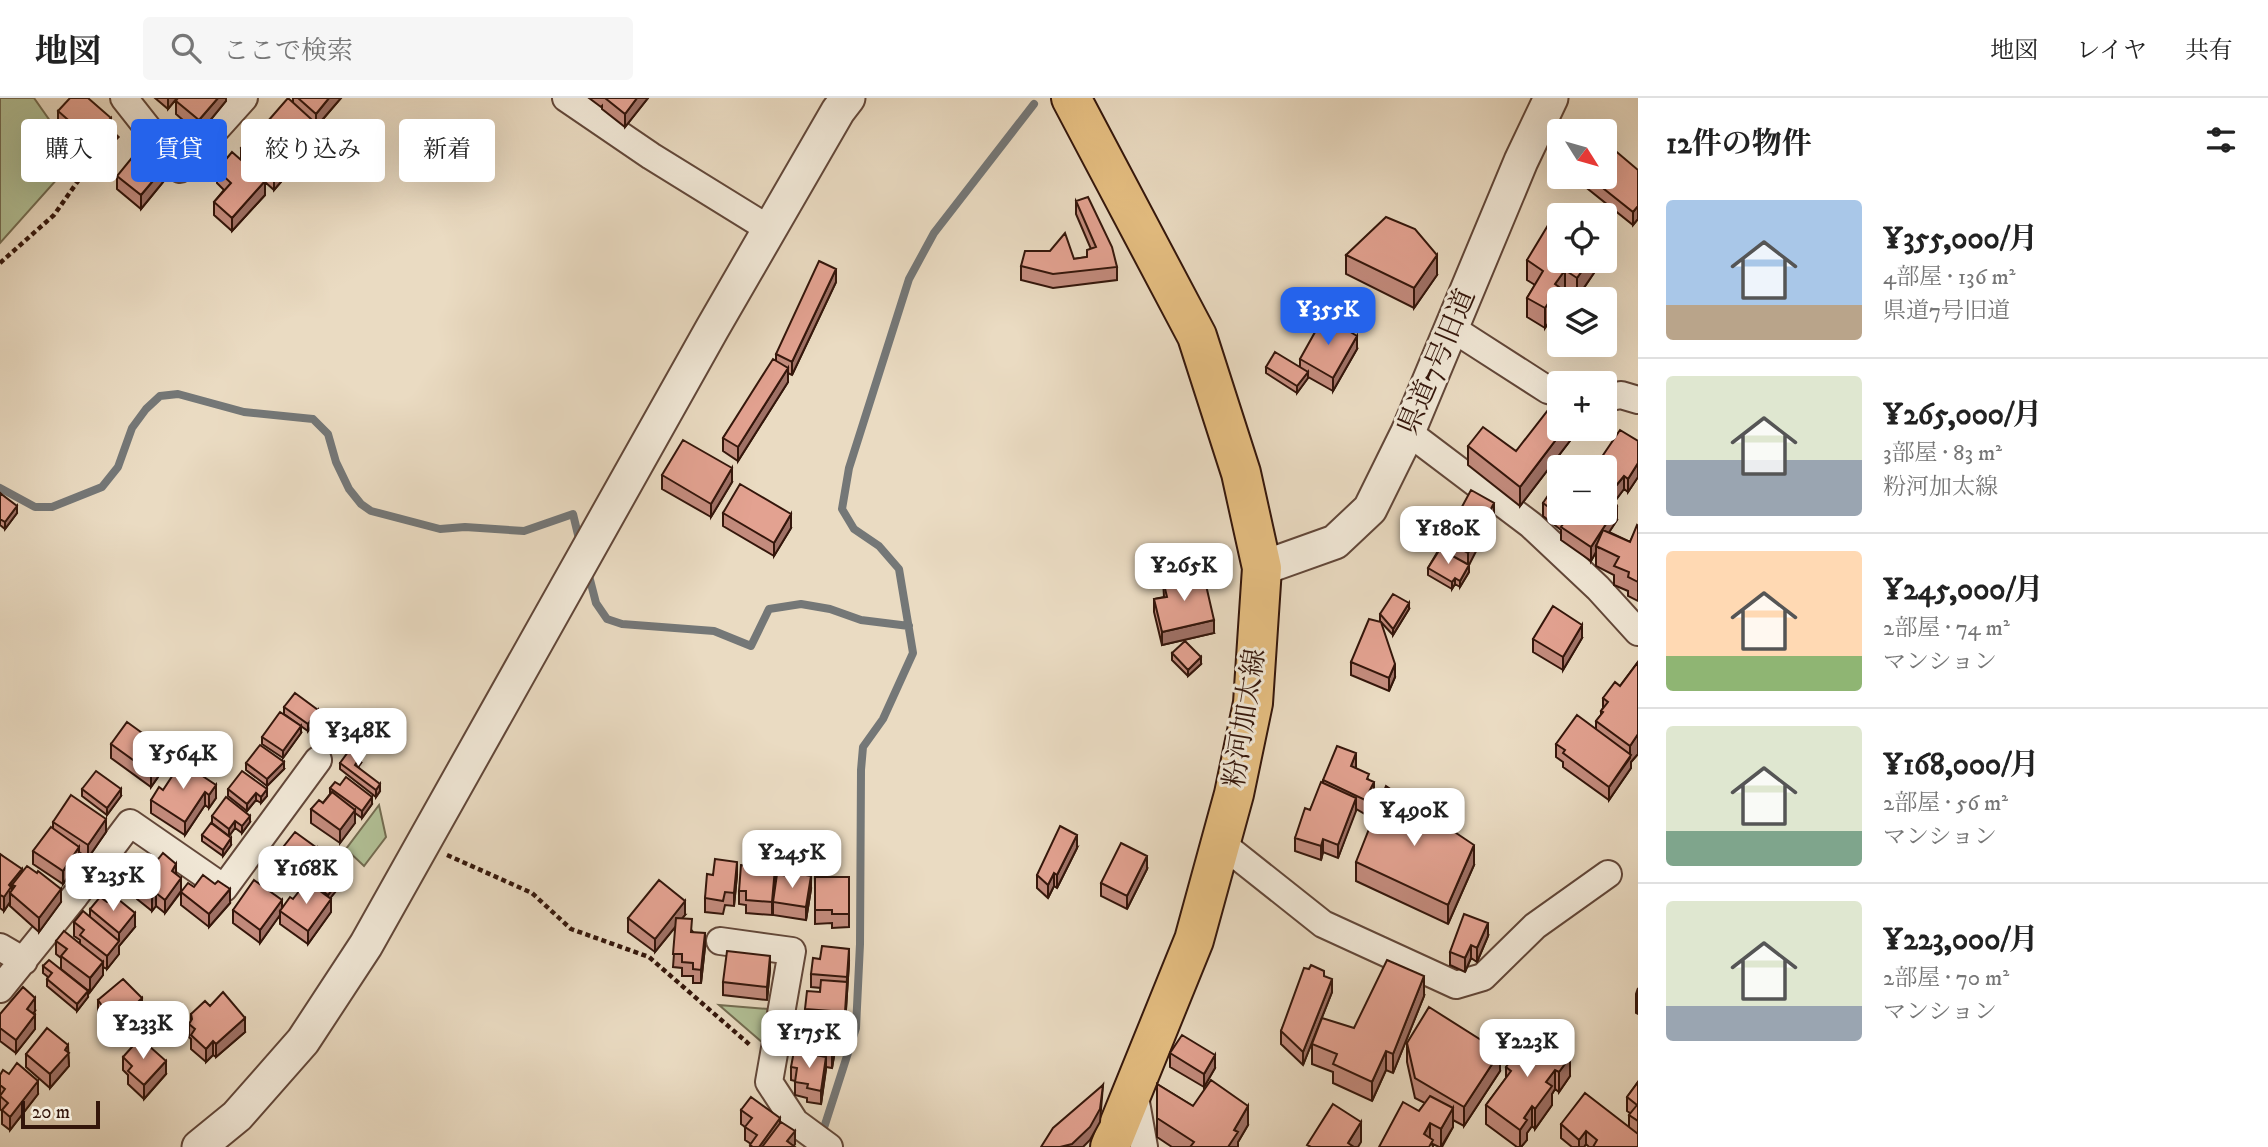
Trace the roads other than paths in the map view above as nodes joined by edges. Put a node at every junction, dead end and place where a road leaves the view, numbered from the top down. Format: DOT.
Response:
graph roads {
  1 [pos="244,98"];
  2 [pos="566,98"];
  3 [pos="848,98"];
  4 [pos="1071,98"];
  5 [pos="1551,98"];
  6 [pos="131,107"];
  7 [pos="769,229"];
  8 [pos="1450,327"];
  9 [pos="1547,389"];
  10 [pos="1617,396"];
  11 [pos="1638,400"];
  12 [pos="1408,432"];
  13 [pos="1262,568"];
  14 [pos="1638,632"];
  15 [pos="318,760"];
  16 [pos="1221,843"];
  17 [pos="1608,874"];
  18 [pos="720,941"];
  19 [pos="0,947"];
  20 [pos="24,961"];
  21 [pos="0,989"];
  22 [pos="1133,1089"];
  23 [pos="823,1143"];
  24 [pos="200,1147"];
  25 [pos="1110,1147"];
  26 [pos="1144,1147"];
  1 -- 6 [label="street"];
  2 -- 7 [label="street"];
  3 -- 7 [label="street"];
  4 -- 13 [label="main road, 粉河加太線"];
  5 -- 8 [label="street, 県道7号旧道"];
  7 -- 24 [label="street"];
  8 -- 9 [label="street"];
  8 -- 12 [label="street, 県道7号旧道"];
  10 -- 11 [label="street"];
  12 -- 13 [label="street, 県道7号旧道"];
  12 -- 14 [label="street"];
  13 -- 16 [label="main road, 粉河加太線"];
  15 -- 20 [label="street"];
  16 -- 17 [label="street"];
  16 -- 22 [label="main road, 粉河加太線"];
  18 -- 23 [label="street"];
  19 -- 20 [label="street"];
  20 -- 21 [label="street"];
  22 -- 25 [label="main road, 粉河加太線"];
  22 -- 26 [label="street"];
}
